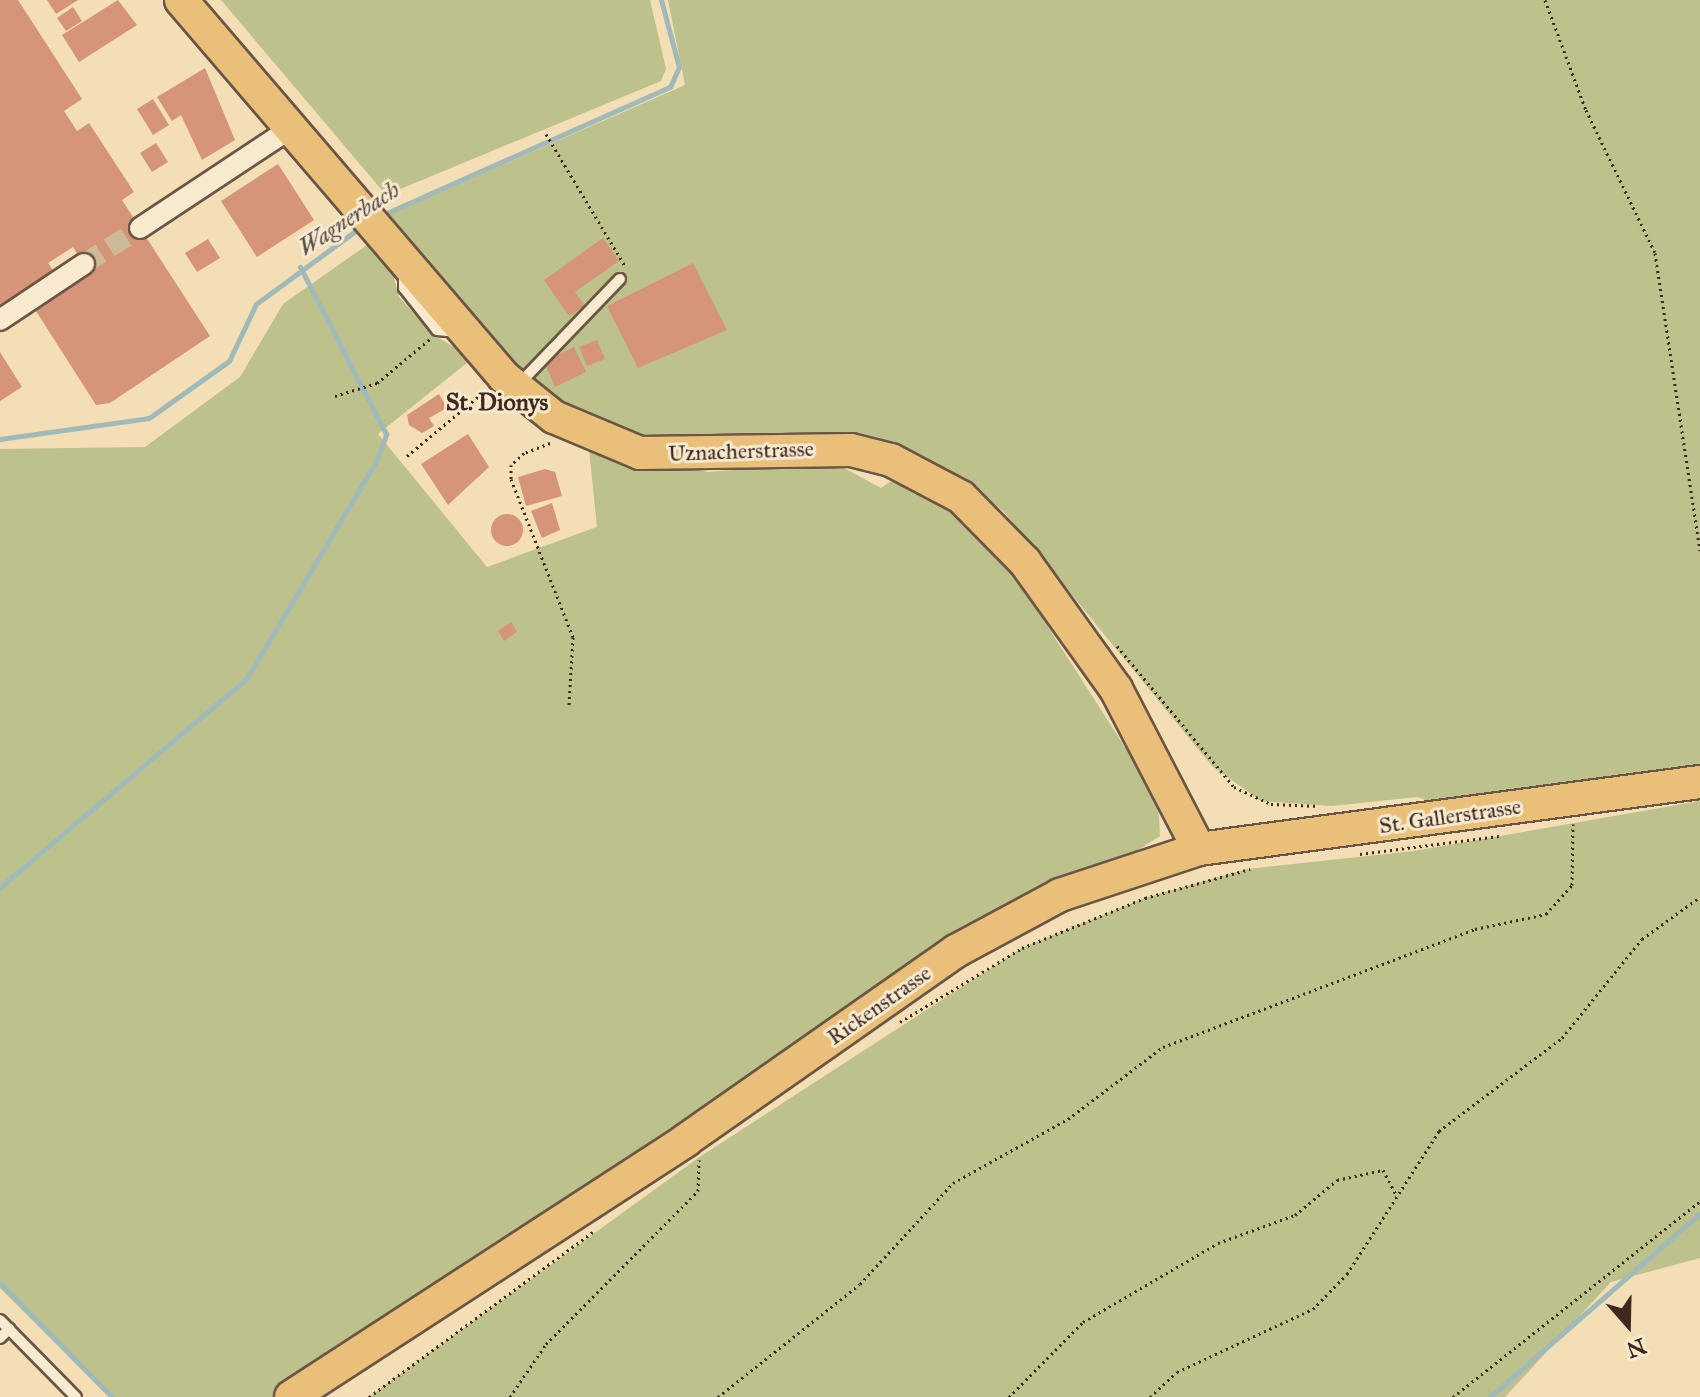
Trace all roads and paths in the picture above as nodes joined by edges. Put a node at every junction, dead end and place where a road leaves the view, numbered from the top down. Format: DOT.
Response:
graph roads {
  1 [pos="181,0"];
  2 [pos="1545,0"];
  3 [pos="291,128"];
  4 [pos="546,134"];
  5 [pos="140,228"];
  6 [pos="84,264"];
  7 [pos="620,279"];
  8 [pos="0,320"];
  9 [pos="453,332"];
  10 [pos="510,382"];
  11 [pos="335,396"];
  12 [pos="572,426"];
  13 [pos="407,456"];
  14 [pos="1700,551"];
  15 [pos="1107,634"];
  16 [pos="569,705"];
  17 [pos="1700,782"];
  18 [pos="1332,806"];
  19 [pos="1584,819"];
  20 [pos="1573,821"];
  21 [pos="1562,823"];
  22 [pos="1508,834"];
  23 [pos="1199,849"];
  24 [pos="1353,854"];
  25 [pos="1262,867"];
  26 [pos="1700,897"];
  27 [pos="894,1027"];
  28 [pos="695,1153"];
  29 [pos="1397,1196"];
  30 [pos="1700,1201"];
  31 [pos="591,1218"];
  32 [pos="0,1320"];
  33 [pos="9,1329"];
  34 [pos="0,1338"];
  35 [pos="76,1397"];
  36 [pos="291,1397"];
  37 [pos="323,1397"];
  38 [pos="369,1397"];
  39 [pos="510,1397"];
  40 [pos="718,1397"];
  41 [pos="1009,1397"];
  42 [pos="1150,1397"];
  43 [pos="1453,1397"];
  1 -- 3 [label="main road, Uznacherstrasse"];
  2 -- 14 [label="path"];
  3 -- 5 [label="street"];
  3 -- 9 [label="main road, Uznacherstrasse"];
  4 -- 7 [label="path"];
  6 -- 8 [label="street"];
  7 -- 10 [label="lane"];
  9 -- 10 [label="main road, Uznacherstrasse"];
  9 -- 11 [label="path"];
  10 -- 12 [label="main road, Uznacherstrasse"];
  10 -- 13 [label="path"];
  12 -- 16 [label="path"];
  12 -- 23 [label="main road, Uznacherstrasse"];
  15 -- 18 [label="path"];
  17 -- 23 [label="main road, St. Gallerstrasse"];
  19 -- 20 [label="path"];
  20 -- 21 [label="path"];
  20 -- 40 [label="path"];
  22 -- 24 [label="path"];
  23 -- 28 [label="main road, Rickenstrasse"];
  25 -- 27 [label="path"];
  26 -- 29 [label="path"];
  28 -- 31 [label="main road, Rickenstrasse"];
  28 -- 39 [label="path"];
  29 -- 41 [label="path"];
  29 -- 42 [label="path"];
  30 -- 43 [label="path"];
  31 -- 36 [label="main road, Rickenstrasse"];
  31 -- 37 [label="main road, Rickenstrasse"];
  31 -- 38 [label="path"];
  32 -- 33 [label="lane"];
  33 -- 34 [label="lane"];
  33 -- 35 [label="lane"];
}
